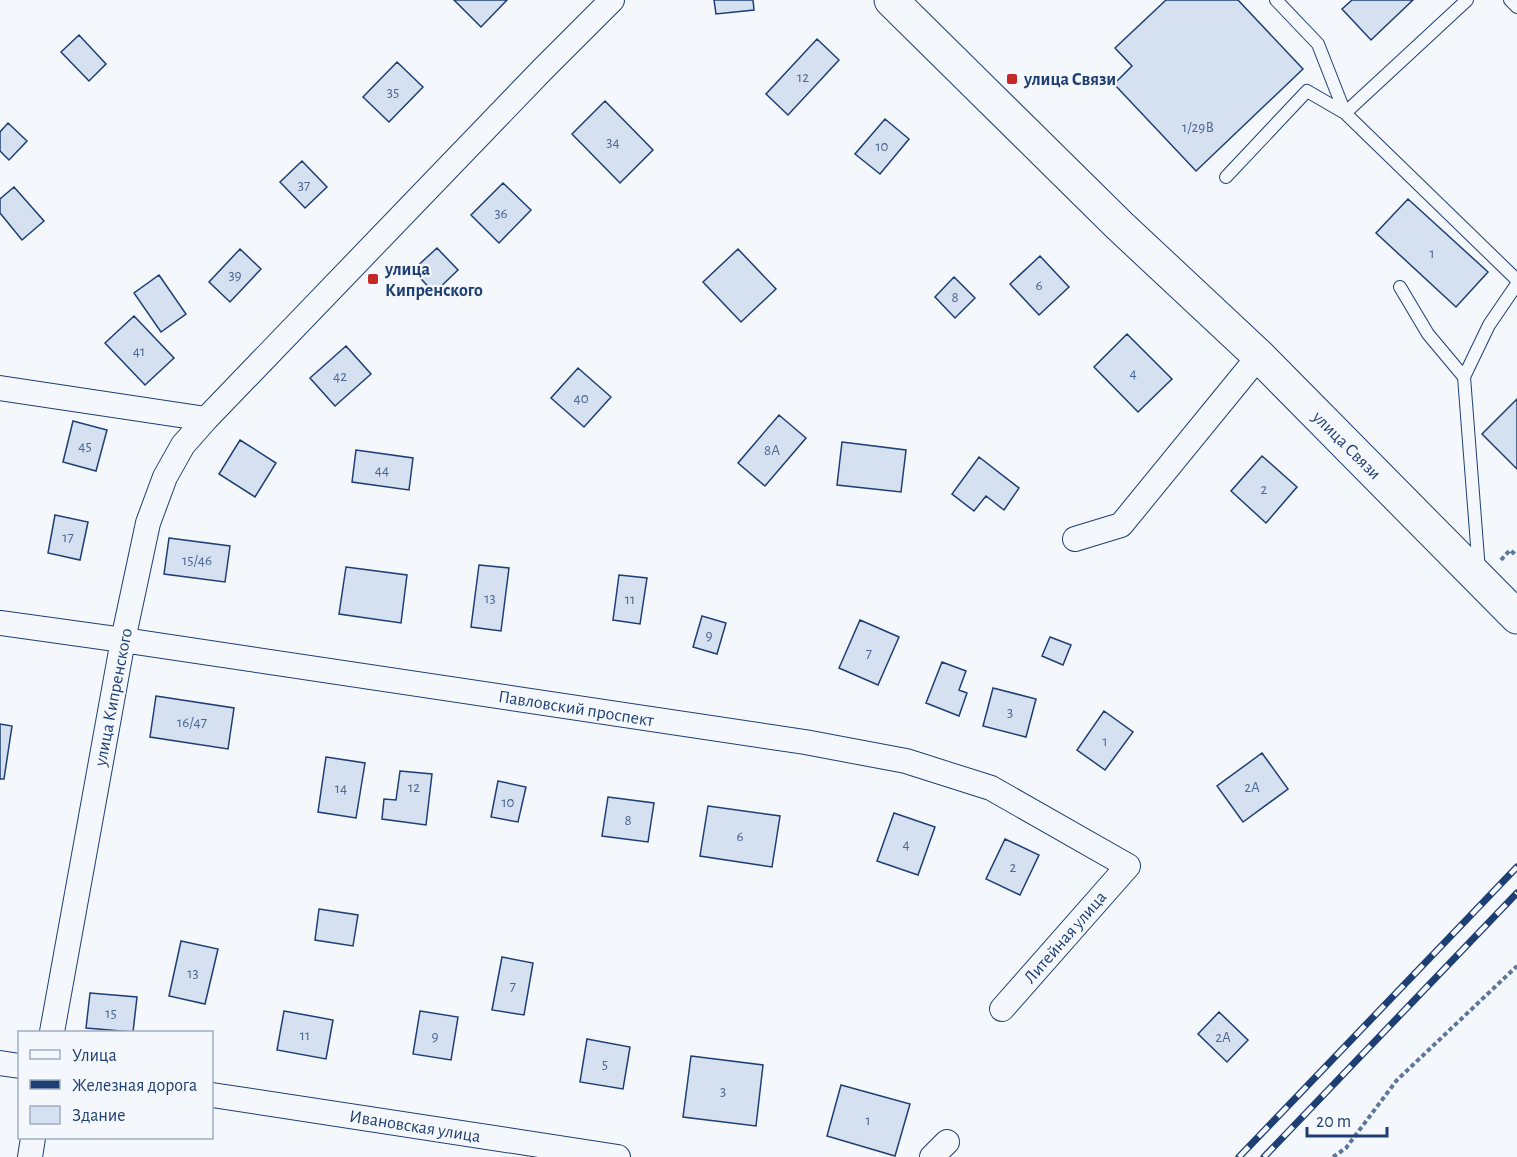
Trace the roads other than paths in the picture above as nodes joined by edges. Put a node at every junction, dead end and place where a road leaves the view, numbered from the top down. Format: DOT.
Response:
graph roads {
  1 [pos="612,0"];
  2 [pos="891,0"];
  3 [pos="1276,0"];
  4 [pos="1467,0"];
  5 [pos="1510,0"];
  6 [pos="1517,7"];
  7 [pos="1345,113"];
  8 [pos="1226,177"];
  9 [pos="1517,282"];
  10 [pos="1400,287"];
  11 [pos="1259,356"];
  12 [pos="1464,377"];
  13 [pos="0,388"];
  14 [pos="206,419"];
  15 [pos="1075,539"];
  16 [pos="1480,581"];
  17 [pos="1517,617"];
  18 [pos="0,623"];
  19 [pos="123,640"];
  20 [pos="1128,866"];
  21 [pos="1002,1009"];
  22 [pos="52,1031"];
  23 [pos="0,1063"];
  24 [pos="18,1066"];
  25 [pos="213,1095"];
  26 [pos="33,1139"];
  27 [pos="30,1157"];
  28 [pos="618,1157"];
  1 -- 14 [label="street, улица Кипренского"];
  2 -- 11 [label="main road, улица Связи"];
  3 -- 7 [label="lane"];
  4 -- 7 [label="lane"];
  5 -- 6 [label="lane"];
  7 -- 8 [label="lane"];
  7 -- 9 [label="lane"];
  9 -- 12 [label="lane"];
  10 -- 12 [label="lane"];
  11 -- 15 [label="street"];
  11 -- 16 [label="main road, улица Связи"];
  12 -- 16 [label="lane"];
  13 -- 14 [label="street"];
  14 -- 19 [label="street, улица Кипренского"];
  16 -- 17 [label="main road, улица Связи"];
  18 -- 19 [label="street, Павловский проспект"];
  19 -- 20 [label="street, Павловский проспект"];
  19 -- 22 [label="street, улица Кипренского"];
  20 -- 21 [label="street, Литейная улица"];
  23 -- 24 [label="street"];
  25 -- 28 [label="street, Ивановская улица"];
  26 -- 27 [label="street"];
}
